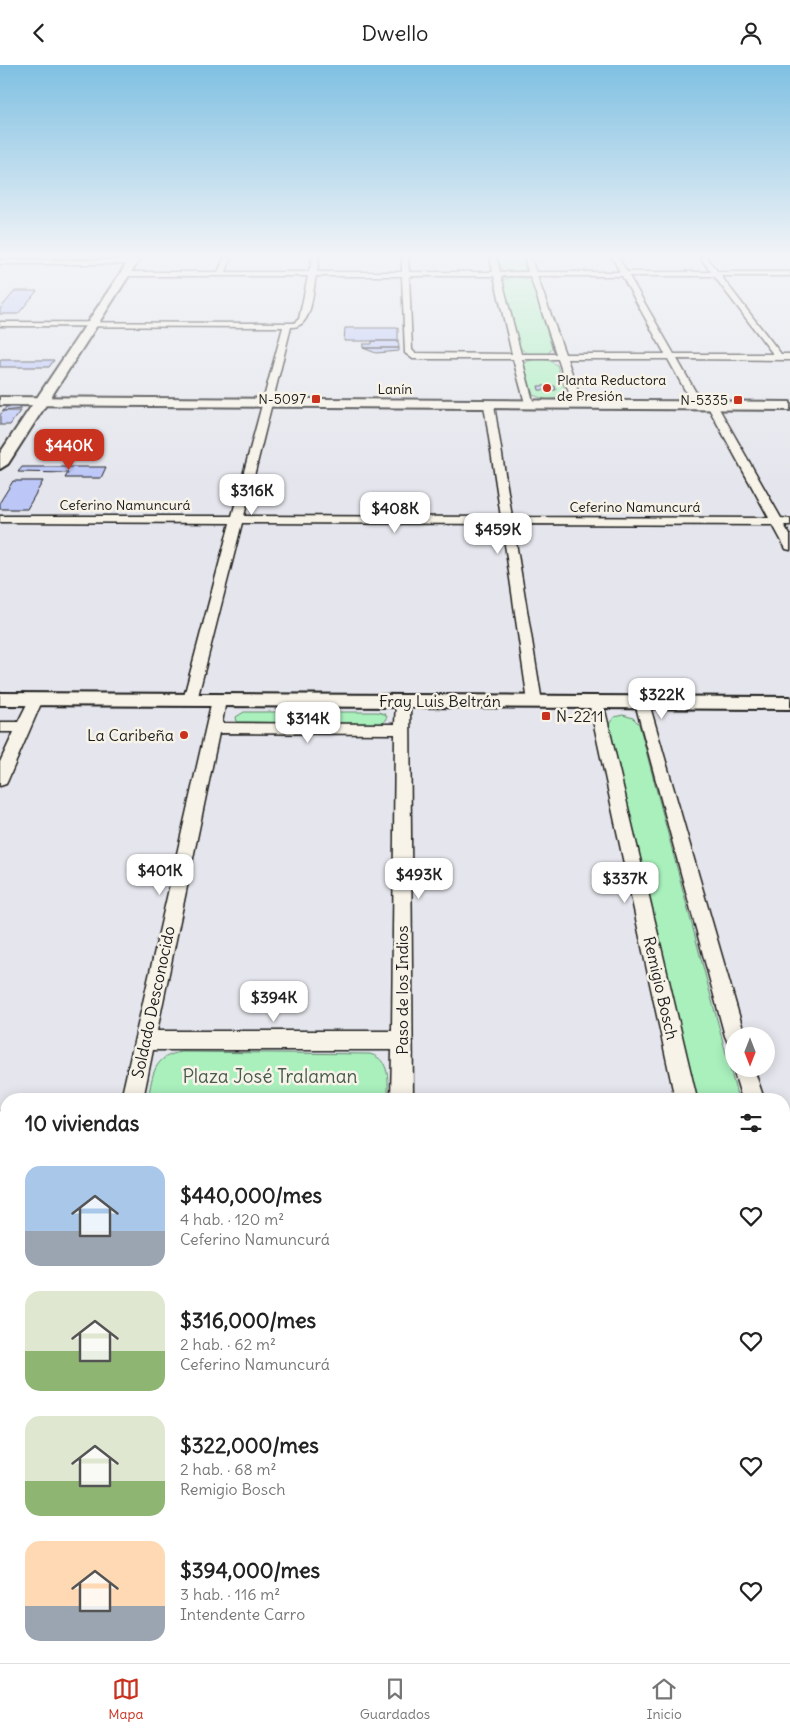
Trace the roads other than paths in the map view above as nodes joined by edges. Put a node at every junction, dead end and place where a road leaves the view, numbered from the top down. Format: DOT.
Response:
graph roads {
  1 [pos="87,332"];
  2 [pos="291,332"];
  3 [pos="407,332"];
  4 [pos="511,332"];
  5 [pos="553,332"];
  6 [pos="657,332"];
  7 [pos="760,332"];
  8 [pos="517,357"];
  9 [pos="562,357"];
  10 [pos="671,357"];
  11 [pos="779,357"];
  12 [pos="790,357"];
  13 [pos="0,401"];
  14 [pos="41,402"];
  15 [pos="267,404"];
  16 [pos="489,405"];
  17 [pos="529,405"];
  18 [pos="578,405"];
  19 [pos="698,405"];
  20 [pos="712,405"];
  21 [pos="790,406"];
  22 [pos="0,464"];
  23 [pos="0,519"];
  24 [pos="237,520"];
  25 [pos="507,521"];
  26 [pos="777,522"];
  27 [pos="790,522"];
  28 [pos="790,546"];
  29 [pos="0,699"];
  30 [pos="36,699"];
  31 [pos="190,700"];
  32 [pos="220,700"];
  33 [pos="403,701"];
  34 [pos="535,702"];
  35 [pos="596,702"];
  36 [pos="642,703"];
  37 [pos="790,703"];
  38 [pos="0,727"];
  39 [pos="23,727"];
  40 [pos="213,729"];
  41 [pos="403,729"];
  42 [pos="0,780"];
  43 [pos="732,1027"];
  44 [pos="145,1040"];
  45 [pos="402,1041"];
  46 [pos="746,1077"];
  47 [pos="133,1093"];
  48 [pos="402,1093"];
  49 [pos="685,1093"];
  50 [pos="751,1093"];
  1 -- 14 [label="main road"];
  2 -- 15 [label="street"];
  3 -- 8 [label="street"];
  4 -- 8 [label="street"];
  5 -- 9 [label="street"];
  6 -- 10 [label="street"];
  7 -- 11 [label="street"];
  8 -- 9 [label="street"];
  8 -- 17 [label="street"];
  9 -- 10 [label="street"];
  9 -- 18 [label="street"];
  10 -- 11 [label="street"];
  10 -- 19 [label="street"];
  11 -- 12 [label="street"];
  13 -- 14 [label="street, Lanín"];
  14 -- 15 [label="street, Lanín"];
  14 -- 22 [label="main road"];
  15 -- 16 [label="street, Lanín"];
  15 -- 24 [label="street"];
  16 -- 17 [label="street, Lanín"];
  16 -- 25 [label="street"];
  17 -- 18 [label="street, Lanín"];
  18 -- 19 [label="street, Lanín"];
  19 -- 20 [label="street, Lanín"];
  20 -- 21 [label="street, Lanín"];
  20 -- 26 [label="street"];
  23 -- 24 [label="street, Ceferino Namuncurá"];
  24 -- 25 [label="street, Ceferino Namuncurá"];
  24 -- 31 [label="street"];
  25 -- 26 [label="street, Ceferino Namuncurá"];
  25 -- 34 [label="street"];
  26 -- 27 [label="street, Ceferino Namuncurá"];
  26 -- 28 [label="street"];
  29 -- 30 [label="street, Fray Luis Beltrán"];
  30 -- 31 [label="street, Fray Luis Beltrán"];
  30 -- 39 [label="street"];
  31 -- 32 [label="street, Fray Luis Beltrán"];
  32 -- 33 [label="street, Fray Luis Beltrán"];
  32 -- 40 [label="street, Soldado Desconocido"];
  33 -- 34 [label="street, Fray Luis Beltrán"];
  33 -- 41 [label="street, Paso de los Indios"];
  34 -- 35 [label="street, Fray Luis Beltrán"];
  35 -- 36 [label="street, Fray Luis Beltrán"];
  35 -- 49 [label="street, Remigio Bosch"];
  36 -- 37 [label="street, Fray Luis Beltrán"];
  36 -- 43 [label="street"];
  38 -- 39 [label="street"];
  39 -- 42 [label="street"];
  40 -- 41 [label="street, Fray Luis Beltrán"];
  40 -- 44 [label="street, Soldado Desconocido"];
  41 -- 45 [label="street, Paso de los Indios"];
  44 -- 45 [label="street"];
  44 -- 47 [label="street, Soldado Desconocido"];
  45 -- 48 [label="street, Paso de los Indios"];
  46 -- 50 [label="street"];
}
